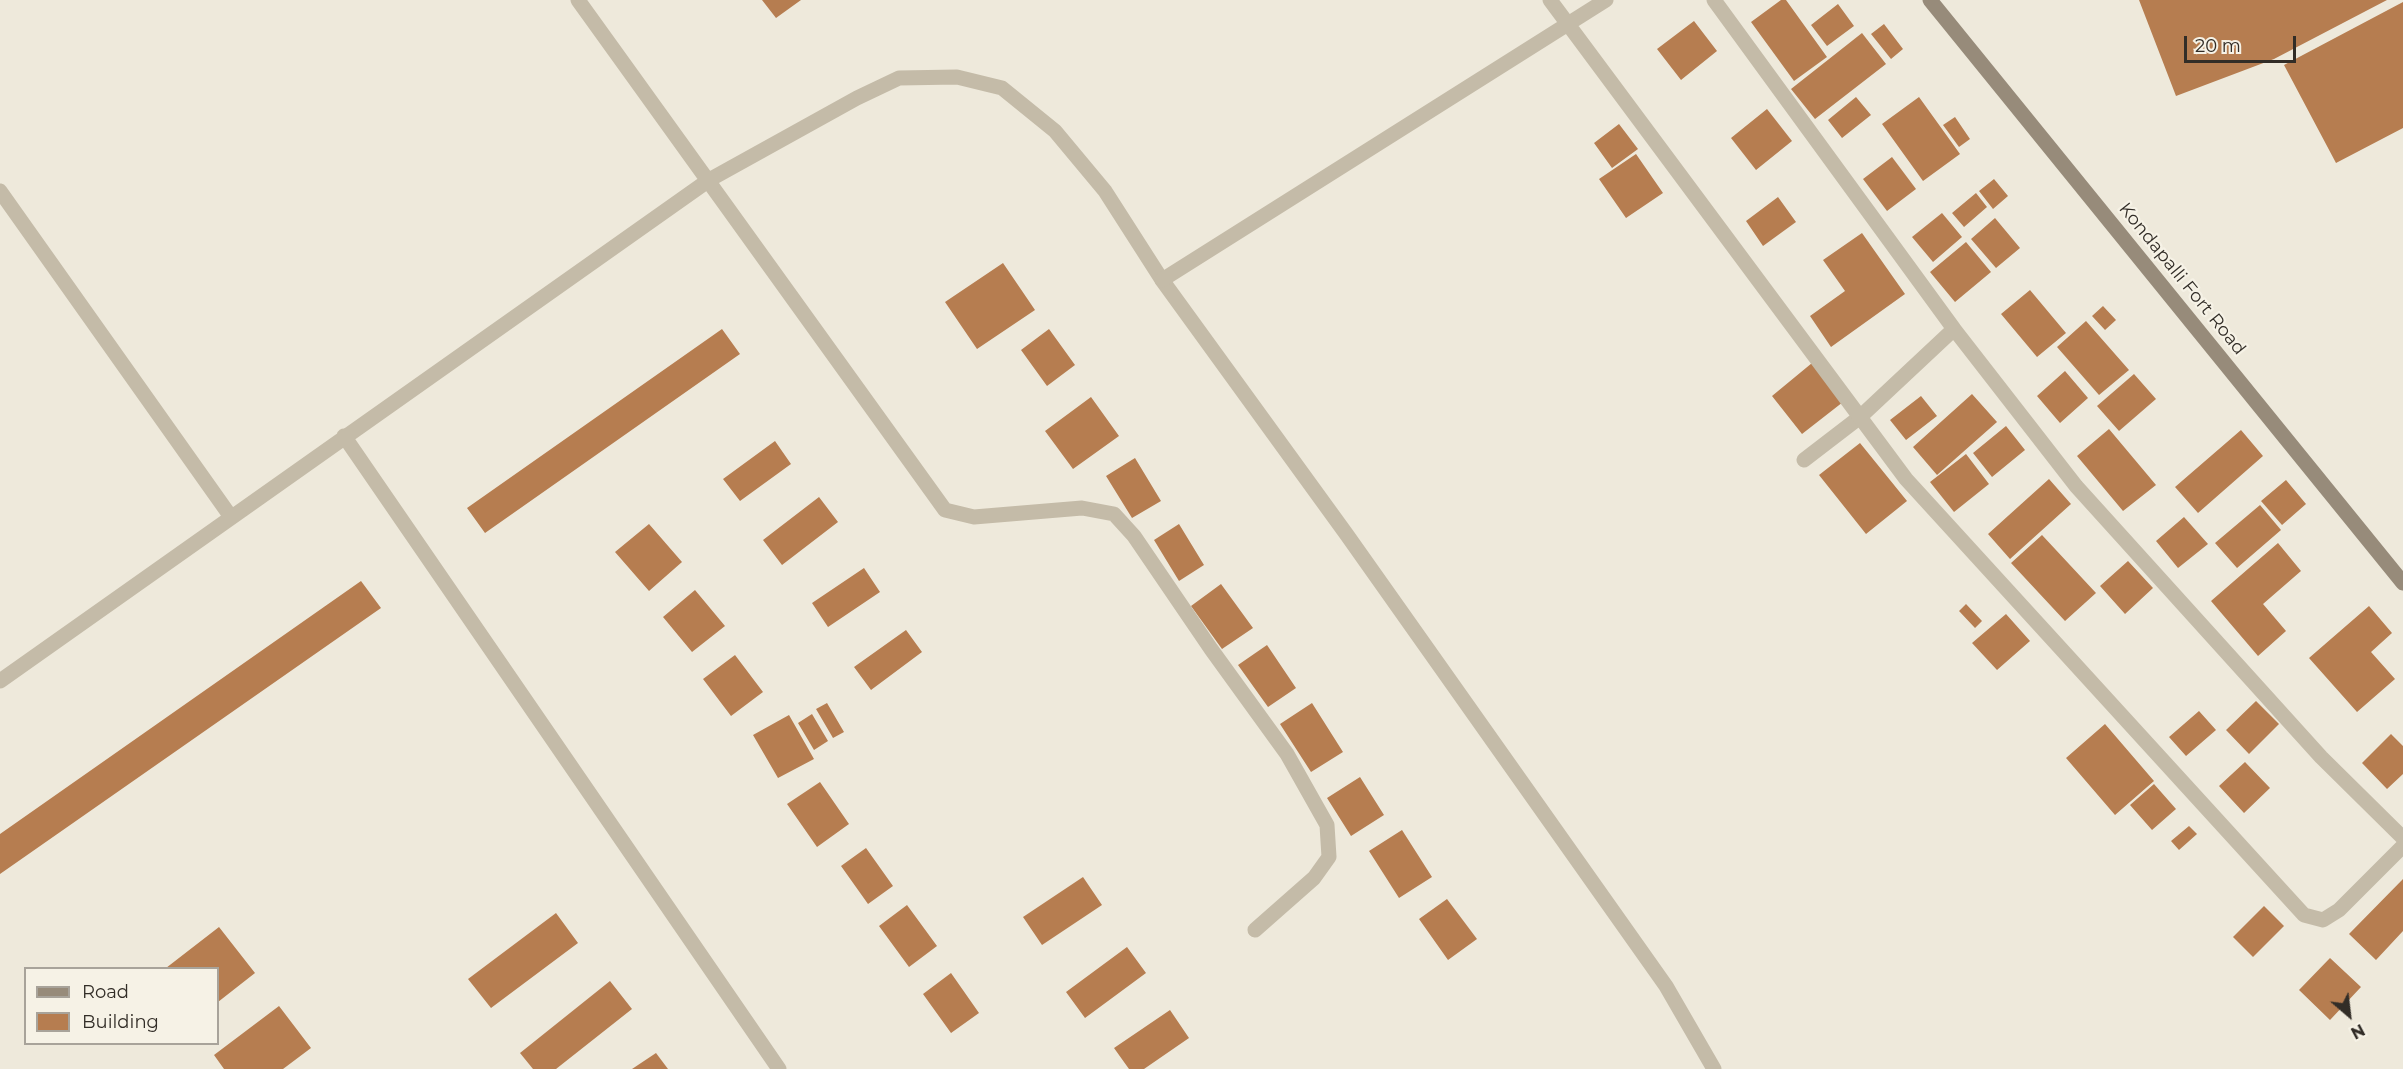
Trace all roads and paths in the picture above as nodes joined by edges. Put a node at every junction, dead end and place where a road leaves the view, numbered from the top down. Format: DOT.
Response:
graph roads {
  1 [pos="578,0"];
  2 [pos="1550,0"];
  3 [pos="1606,0"];
  4 [pos="1714,0"];
  5 [pos="1930,0"];
  6 [pos="1567,23"];
  7 [pos="709,180"];
  8 [pos="0,191"];
  9 [pos="1162,280"];
  10 [pos="1954,329"];
  11 [pos="1860,417"];
  12 [pos="344,436"];
  13 [pos="1804,460"];
  14 [pos="231,517"];
  15 [pos="2403,583"];
  16 [pos="0,681"];
  17 [pos="2403,838"];
  18 [pos="2403,846"];
  19 [pos="1255,930"];
  20 [pos="779,1069"];
  21 [pos="1714,1069"];
  1 -- 7 [label="street"];
  2 -- 6 [label="street"];
  3 -- 6 [label="street"];
  4 -- 10 [label="street"];
  5 -- 15 [label="main road, Kondapalli Fort Road"];
  6 -- 9 [label="street"];
  6 -- 11 [label="street"];
  7 -- 9 [label="street"];
  7 -- 12 [label="street"];
  7 -- 19 [label="street"];
  8 -- 14 [label="street"];
  9 -- 21 [label="street"];
  10 -- 11 [label="street"];
  10 -- 17 [label="street"];
  11 -- 13 [label="street"];
  11 -- 18 [label="street"];
  12 -- 14 [label="street"];
  12 -- 20 [label="street"];
  14 -- 16 [label="street"];
}
